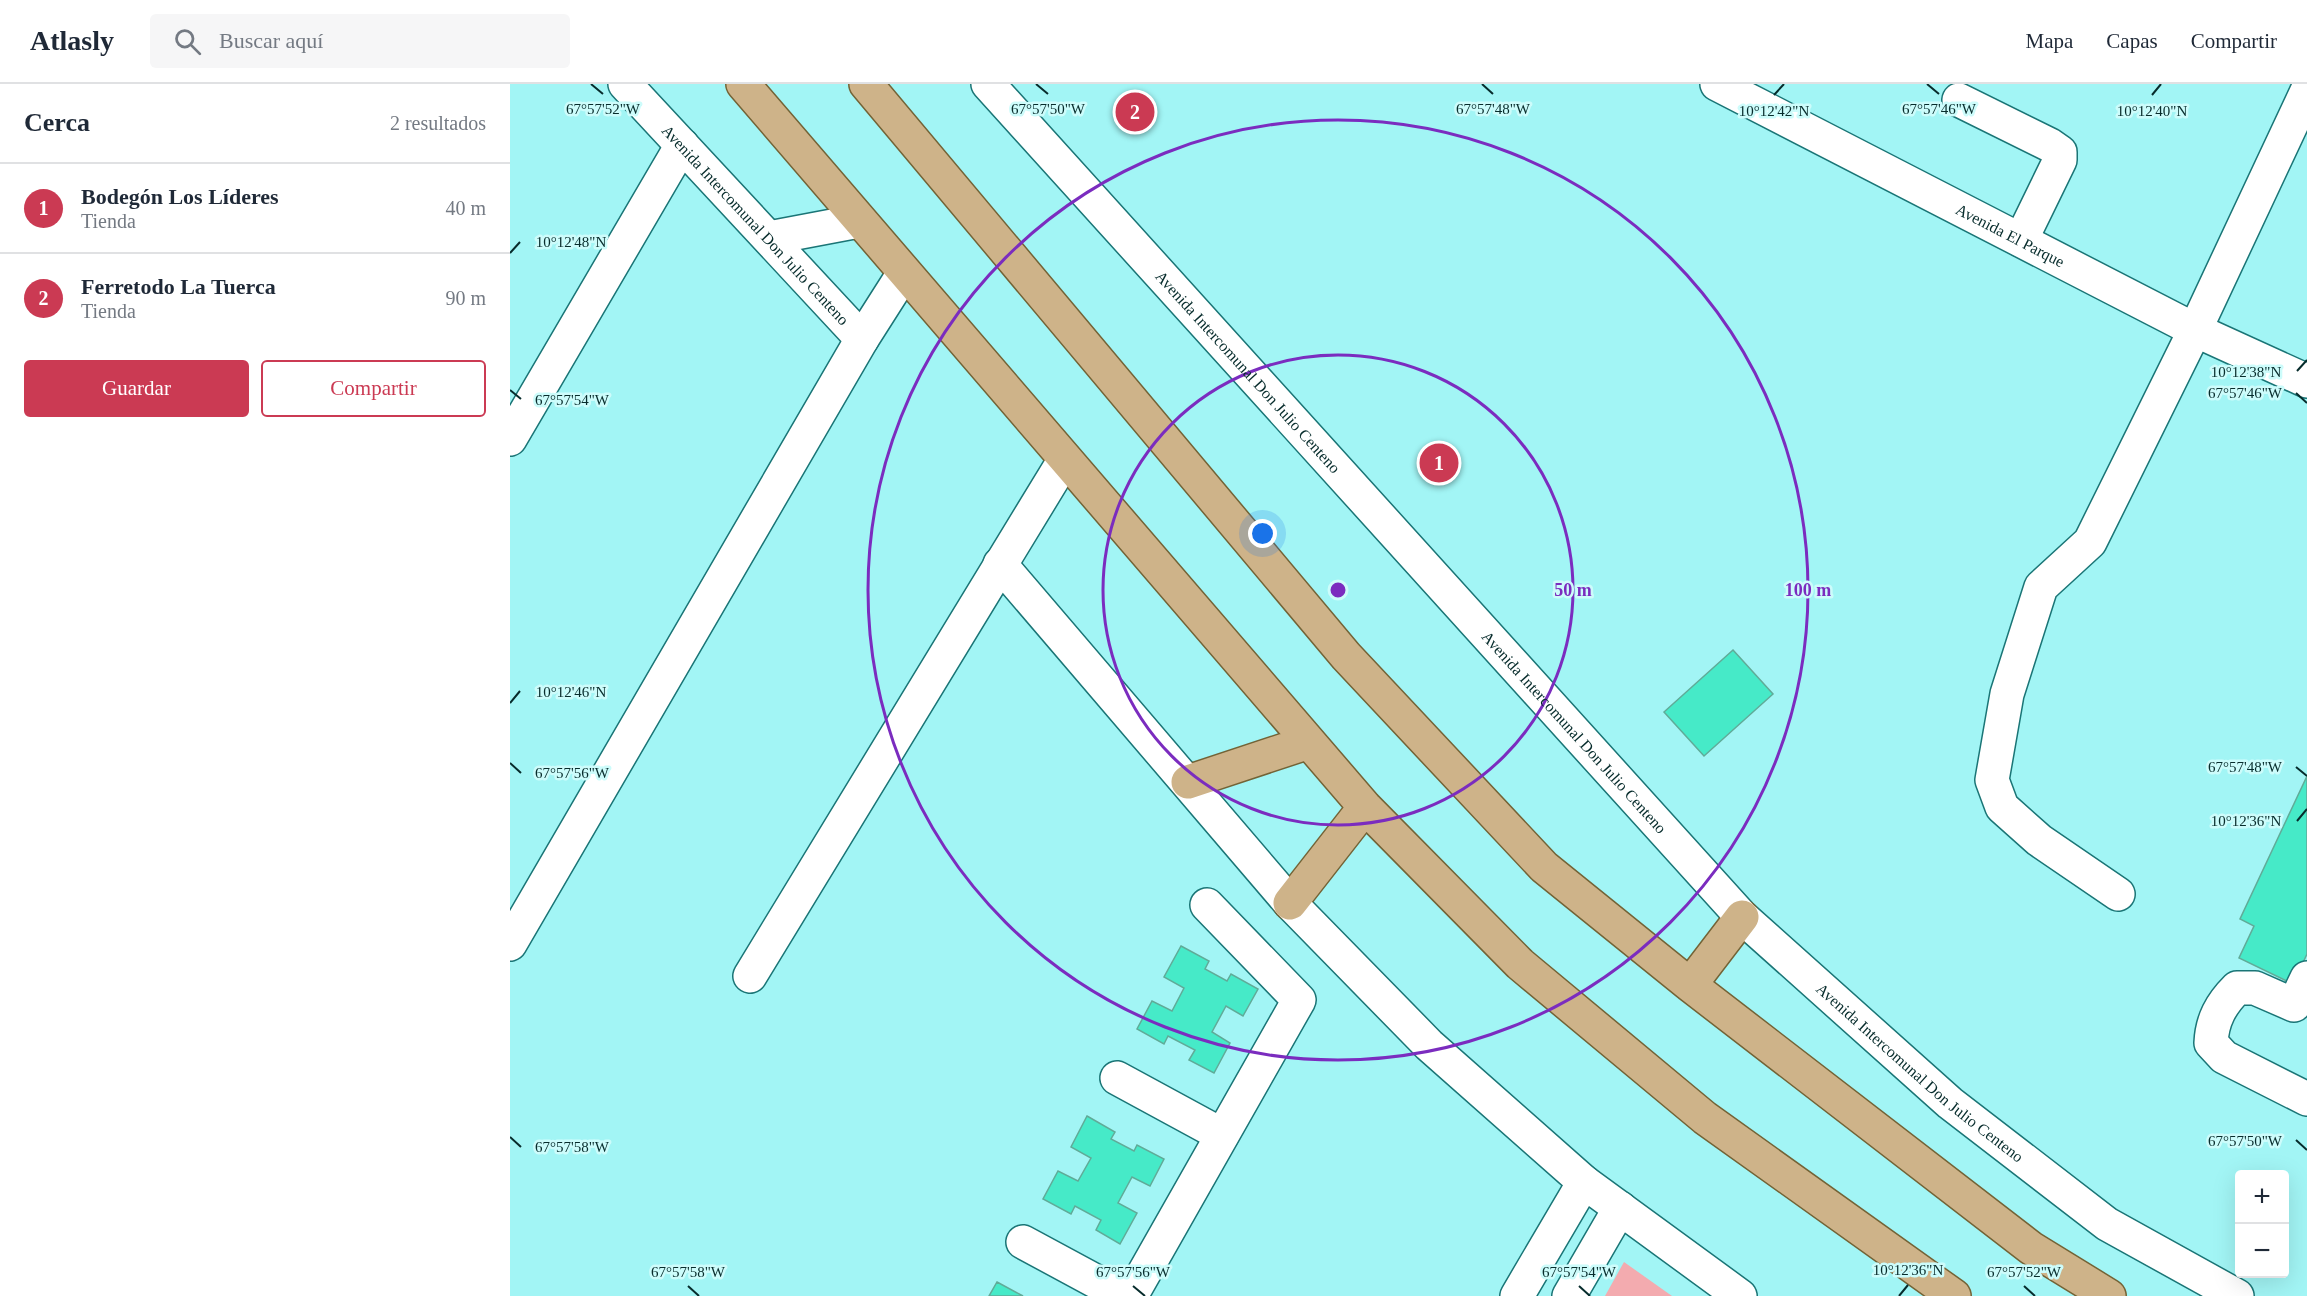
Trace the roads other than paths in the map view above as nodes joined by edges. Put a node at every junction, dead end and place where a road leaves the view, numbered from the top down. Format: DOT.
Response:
graph roads {
  1 [pos="626,84"];
  2 [pos="743,84"];
  3 [pos="866,84"];
  4 [pos="988,84"];
  5 [pos="1717,84"];
  6 [pos="2307,91"];
  7 [pos="1959,100"];
  8 [pos="682,145"];
  9 [pos="860,221"];
  10 [pos="769,238"];
  11 [pos="2021,240"];
  12 [pos="904,273"];
  13 [pos="2195,330"];
  14 [pos="861,339"];
  15 [pos="2307,381"];
  16 [pos="510,439"];
  17 [pos="1065,459"];
  18 [pos="1000,564"];
  19 [pos="1309,742"];
  20 [pos="1188,782"];
  21 [pos="1365,807"];
  22 [pos="2118,894"];
  23 [pos="1290,903"];
  24 [pos="1207,905"];
  25 [pos="1742,917"];
  26 [pos="510,944"];
  27 [pos="750,976"];
  28 [pos="2307,978"];
  29 [pos="1690,985"];
  30 [pos="1117,1078"];
  31 [pos="2307,1099"];
  32 [pos="1222,1135"];
  33 [pos="1584,1182"];
  34 [pos="1620,1209"];
  35 [pos="1023,1242"];
  36 [pos="1123,1296"];
  37 [pos="1131,1296"];
  38 [pos="1517,1296"];
  39 [pos="1569,1296"];
  40 [pos="1740,1296"];
  41 [pos="1954,1296"];
  42 [pos="2109,1296"];
  43 [pos="2237,1296"];
  1 -- 8 [label="street, Avenida Intercomunal Don Julio Centeno"];
  2 -- 9 [label="main road"];
  3 -- 29 [label="main road"];
  4 -- 25 [label="street, Avenida Intercomunal Don Julio Centeno"];
  5 -- 11 [label="street, Avenida El Parque"];
  6 -- 13 [label="street"];
  7 -- 11 [label="street"];
  8 -- 10 [label="street, Avenida Intercomunal Don Julio Centeno"];
  8 -- 16 [label="street"];
  9 -- 10 [label="street"];
  9 -- 12 [label="main road"];
  10 -- 14 [label="street, Avenida Intercomunal Don Julio Centeno"];
  11 -- 13 [label="street, Avenida El Parque"];
  12 -- 14 [label="street"];
  12 -- 17 [label="main road"];
  13 -- 15 [label="street, Avenida El Parque"];
  13 -- 22 [label="street"];
  14 -- 26 [label="street"];
  17 -- 18 [label="street"];
  17 -- 19 [label="main road"];
  18 -- 20 [label="street"];
  18 -- 27 [label="street"];
  19 -- 20 [label="main road"];
  19 -- 21 [label="main road"];
  20 -- 23 [label="street"];
  21 -- 23 [label="main road"];
  21 -- 41 [label="main road"];
  23 -- 33 [label="street"];
  24 -- 32 [label="street"];
  25 -- 29 [label="main road"];
  25 -- 43 [label="street, Avenida Intercomunal Don Julio Centeno"];
  28 -- 31 [label="street"];
  29 -- 42 [label="main road"];
  30 -- 32 [label="street"];
  32 -- 37 [label="street"];
  33 -- 34 [label="street"];
  33 -- 38 [label="street"];
  34 -- 39 [label="street"];
  34 -- 40 [label="street"];
  35 -- 36 [label="street"];
}
